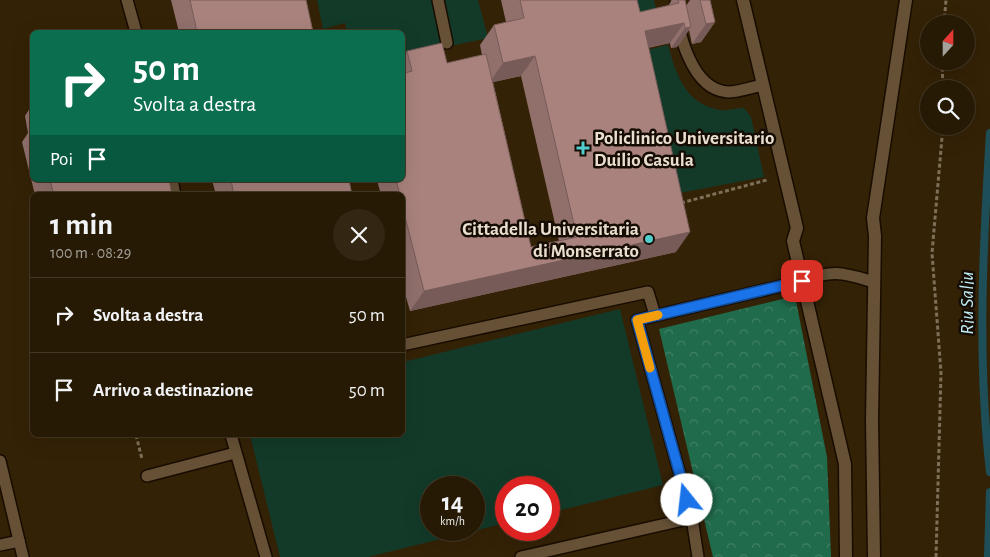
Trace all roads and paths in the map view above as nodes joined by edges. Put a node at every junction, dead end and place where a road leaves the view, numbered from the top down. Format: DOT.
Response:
graph roads {
  1 [pos="127,0"];
  2 [pos="438,0"];
  3 [pos="676,0"];
  4 [pos="743,0"];
  5 [pos="906,0"];
  6 [pos="946,0"];
  7 [pos="945,15"];
  8 [pos="135,30"];
  9 [pos="447,43"];
  10 [pos="763,85"];
  11 [pos="942,135"];
  12 [pos="784,176"];
  13 [pos="674,205"];
  14 [pos="802,281"];
  15 [pos="874,282"];
  16 [pos="655,315"];
  17 [pos="405,344"];
  18 [pos="137,437"];
  19 [pos="231,437"];
  20 [pos="235,453"];
  21 [pos="0,461"];
  22 [pos="147,476"];
  23 [pos="2,480"];
  24 [pos="692,518"];
  25 [pos="19,541"];
  26 [pos="0,546"];
  27 [pos="23,557"];
  28 [pos="266,557"];
  29 [pos="521,557"];
  30 [pos="698,557"];
  31 [pos="846,557"];
  32 [pos="874,557"];
  33 [pos="936,557"];
  1 -- 8 [label="lane"];
  2 -- 9 [label="lane"];
  3 -- 10 [label="lane"];
  4 -- 10 [label="street"];
  5 -- 15 [label="street"];
  6 -- 7 [label="path"];
  10 -- 12 [label="street"];
  11 -- 33 [label="path"];
  12 -- 13 [label="path"];
  12 -- 14 [label="street"];
  14 -- 15 [label="lane"];
  14 -- 16 [label="lane"];
  14 -- 31 [label="street"];
  15 -- 32 [label="street"];
  16 -- 17 [label="lane"];
  16 -- 24 [label="lane"];
  18 -- 22 [label="path"];
  19 -- 20 [label="lane"];
  20 -- 22 [label="lane"];
  20 -- 28 [label="lane"];
  21 -- 23 [label="lane"];
  23 -- 25 [label="lane"];
  24 -- 29 [label="lane"];
  24 -- 30 [label="lane"];
  25 -- 26 [label="lane"];
  25 -- 27 [label="lane"];
}
